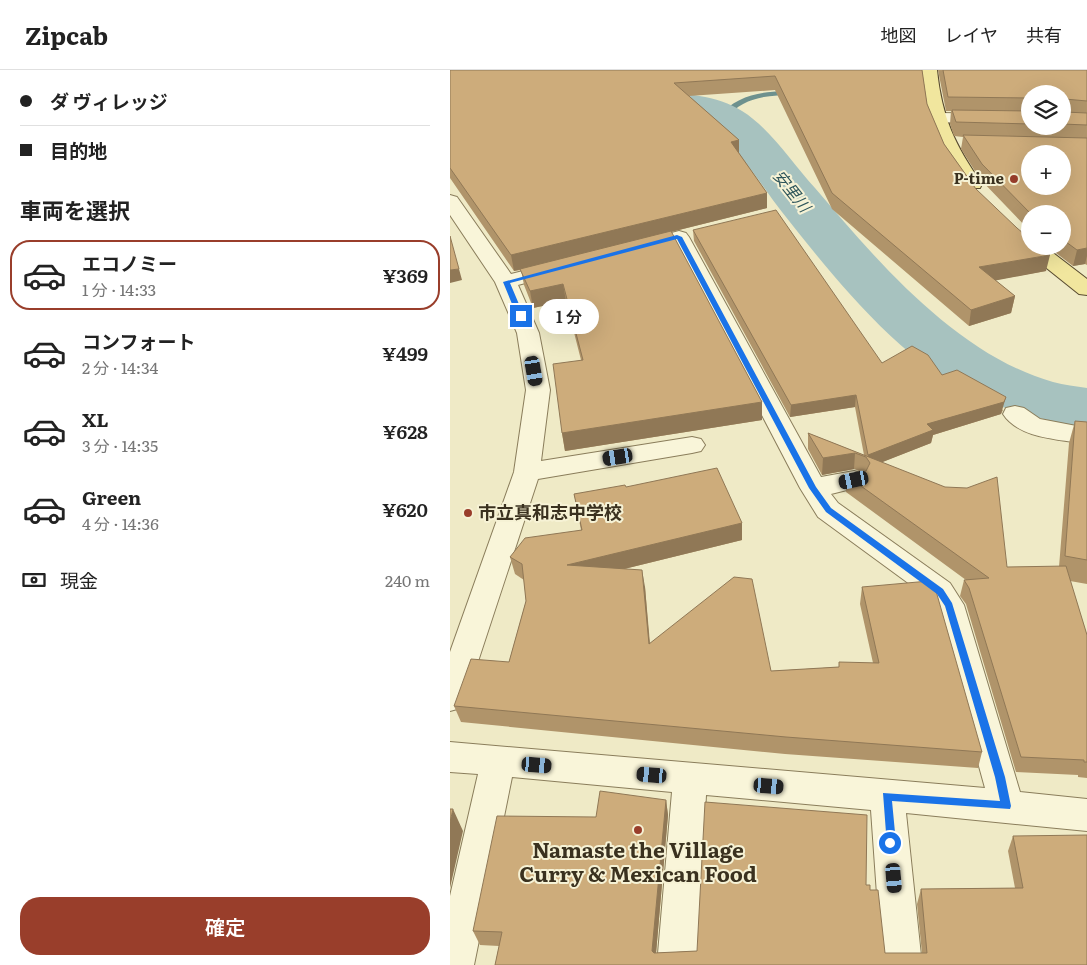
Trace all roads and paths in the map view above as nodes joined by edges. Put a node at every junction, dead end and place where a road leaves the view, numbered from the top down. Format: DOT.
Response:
graph roads {
  1 [pos="929,70"];
  2 [pos="935,118"];
  3 [pos="1021,119"];
  4 [pos="946,143"];
  5 [pos="965,144"];
  6 [pos="984,198"];
  7 [pos="450,201"];
  8 [pos="460,232"];
  9 [pos="1016,232"];
  10 [pos="1021,237"];
  11 [pos="621,252"];
  12 [pos="1042,255"];
  13 [pos="583,262"];
  14 [pos="506,282"];
  15 [pos="1087,289"];
  16 [pos="1015,414"];
  17 [pos="1087,436"];
  18 [pos="692,445"];
  19 [pos="527,472"];
  20 [pos="854,480"];
  21 [pos="813,488"];
  22 [pos="450,698"];
  23 [pos="450,757"];
  24 [pos="498,762"];
  25 [pos="690,779"];
  26 [pos="887,796"];
  27 [pos="1006,806"];
  28 [pos="1087,815"];
  29 [pos="454,965"];
  30 [pos="677,965"];
  31 [pos="902,965"];
  1 -- 2 [label="main road"];
  2 -- 3 [label="street"];
  2 -- 4 [label="main road"];
  4 -- 5 [label="street"];
  4 -- 6 [label="main road"];
  7 -- 8 [label="street"];
  8 -- 14 [label="street"];
  9 -- 10 [label="main road"];
  11 -- 21 [label="street"];
  12 -- 15 [label="main road"];
  13 -- 14 [label="street"];
  14 -- 19 [label="street"];
  16 -- 17 [label="street"];
  18 -- 19 [label="street"];
  19 -- 22 [label="street"];
  20 -- 21 [label="street"];
  21 -- 27 [label="street"];
  23 -- 24 [label="street"];
  24 -- 25 [label="street"];
  24 -- 29 [label="street"];
  25 -- 26 [label="street"];
  25 -- 30 [label="street"];
  26 -- 27 [label="street"];
  26 -- 31 [label="street"];
  27 -- 28 [label="street"];
}
